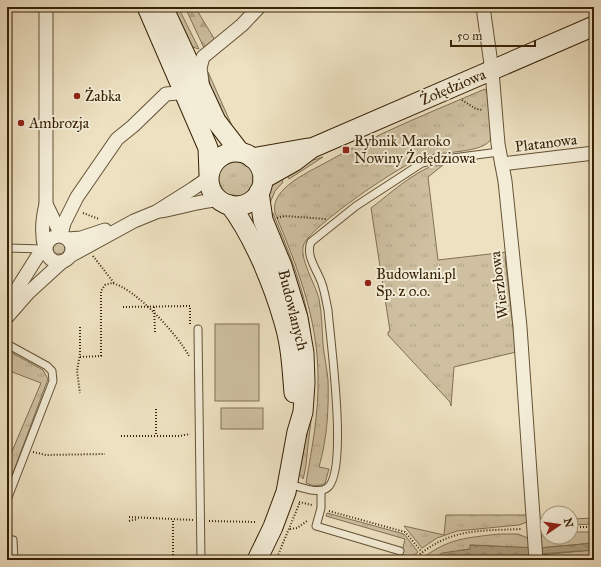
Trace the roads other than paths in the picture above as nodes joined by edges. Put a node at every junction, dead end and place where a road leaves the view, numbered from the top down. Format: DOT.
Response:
graph roads {
  1 [pos="46,7"];
  2 [pos="147,7"];
  3 [pos="163,7"];
  4 [pos="258,7"];
  5 [pos="483,7"];
  6 [pos="594,26"];
  7 [pos="183,52"];
  8 [pos="203,57"];
  9 [pos="492,71"];
  10 [pos="186,97"];
  11 [pos="205,98"];
  12 [pos="312,148"];
  13 [pos="594,153"];
  14 [pos="246,155"];
  15 [pos="501,158"];
  16 [pos="209,174"];
  17 [pos="261,185"];
  18 [pos="225,203"];
  19 [pos="46,204"];
  20 [pos="156,212"];
  21 [pos="134,222"];
  22 [pos="64,237"];
  23 [pos="7,248"];
  24 [pos="46,249"];
  25 [pos="67,258"];
  26 [pos="13,298"];
  27 [pos="7,317"];
  28 [pos="198,329"];
  29 [pos="7,344"];
  30 [pos="297,432"];
  31 [pos="288,484"];
  32 [pos="321,491"];
  33 [pos="7,500"];
  34 [pos="7,540"];
  35 [pos="400,551"];
  36 [pos="14,560"];
  37 [pos="200,560"];
  38 [pos="257,560"];
  39 [pos="536,560"];
  1 -- 19 [label="street"];
  2 -- 10 [label="street"];
  3 -- 7 [label="street"];
  4 -- 8 [label="street"];
  5 -- 9 [label="street, Wierzbowa"];
  6 -- 9 [label="street, Żołędziowa"];
  7 -- 8 [label="street"];
  7 -- 11 [label="street"];
  8 -- 11 [label="street"];
  9 -- 12 [label="street, Żołędziowa"];
  9 -- 15 [label="street, Wierzbowa"];
  10 -- 16 [label="street"];
  10 -- 22 [label="street"];
  11 -- 14 [label="street"];
  12 -- 14 [label="street, Żołędziowa"];
  12 -- 17 [label="street, Żołędziowa"];
  13 -- 15 [label="street, Platanowa"];
  14 -- 16 [label="street"];
  14 -- 17 [label="street"];
  15 -- 32 [label="lane"];
  15 -- 39 [label="street, Wierzbowa"];
  16 -- 18 [label="street"];
  16 -- 20 [label="street"];
  17 -- 18 [label="street"];
  17 -- 30 [label="street, Budowlanych"];
  18 -- 20 [label="street"];
  18 -- 30 [label="street, Budowlanych"];
  19 -- 22 [label="street"];
  19 -- 24 [label="street"];
  20 -- 21 [label="street"];
  21 -- 22 [label="street"];
  21 -- 25 [label="street"];
  22 -- 24 [label="street"];
  22 -- 25 [label="street"];
  23 -- 24 [label="lane"];
  24 -- 25 [label="street"];
  24 -- 26 [label="street"];
  25 -- 26 [label="street"];
  26 -- 27 [label="street"];
  28 -- 37 [label="lane"];
  29 -- 33 [label="lane"];
  30 -- 31 [label="street, Budowlanych"];
  31 -- 32 [label="lane"];
  31 -- 38 [label="street, Budowlanych"];
  32 -- 35 [label="lane"];
  34 -- 36 [label="lane"];
}
